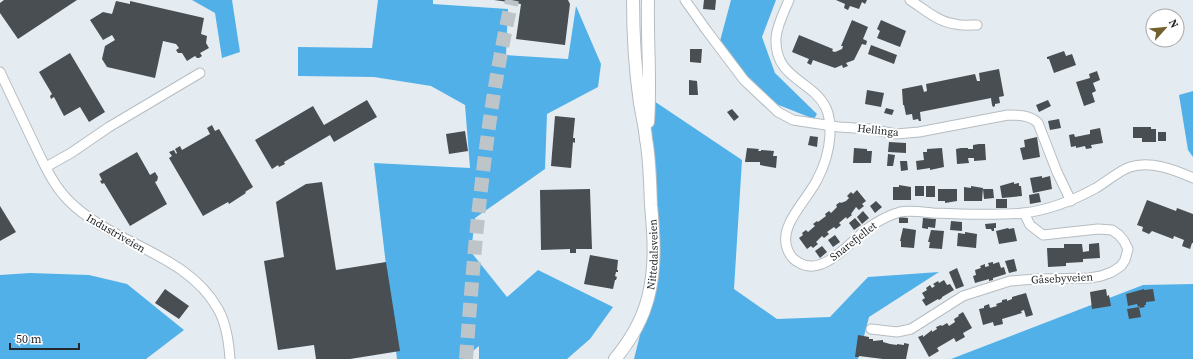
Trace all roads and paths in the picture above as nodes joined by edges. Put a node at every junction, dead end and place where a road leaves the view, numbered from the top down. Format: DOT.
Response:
graph roads {
  1 [pos="634,0"];
  2 [pos="648,0"];
  3 [pos="685,0"];
  4 [pos="789,0"];
  5 [pos="910,0"];
  6 [pos="978,25"];
  7 [pos="0,72"];
  8 [pos="200,73"];
  9 [pos="830,125"];
  10 [pos="647,140"];
  11 [pos="46,167"];
  12 [pos="1193,178"];
  13 [pos="1071,201"];
  14 [pos="1024,213"];
  15 [pos="871,329"];
  16 [pos="230,359"];
  17 [pos="615,359"];
  1 -- 10 [label="main road, Nittedalsveien"];
  2 -- 10 [label="main road, Nittedalsveien"];
  3 -- 9 [label="street, Hellinga"];
  4 -- 9 [label="street, Snarefjellet"];
  5 -- 6 [label="street"];
  7 -- 11 [label="street, Industriveien"];
  8 -- 11 [label="street"];
  9 -- 13 [label="street, Hellinga"];
  9 -- 14 [label="street, Snarefjellet"];
  10 -- 17 [label="main road, Nittedalsveien"];
  11 -- 16 [label="street, Industriveien"];
  12 -- 13 [label="street, Snarefjellet"];
  13 -- 14 [label="street, Snarefjellet"];
  14 -- 15 [label="street, Gåsebyveien"];
}
